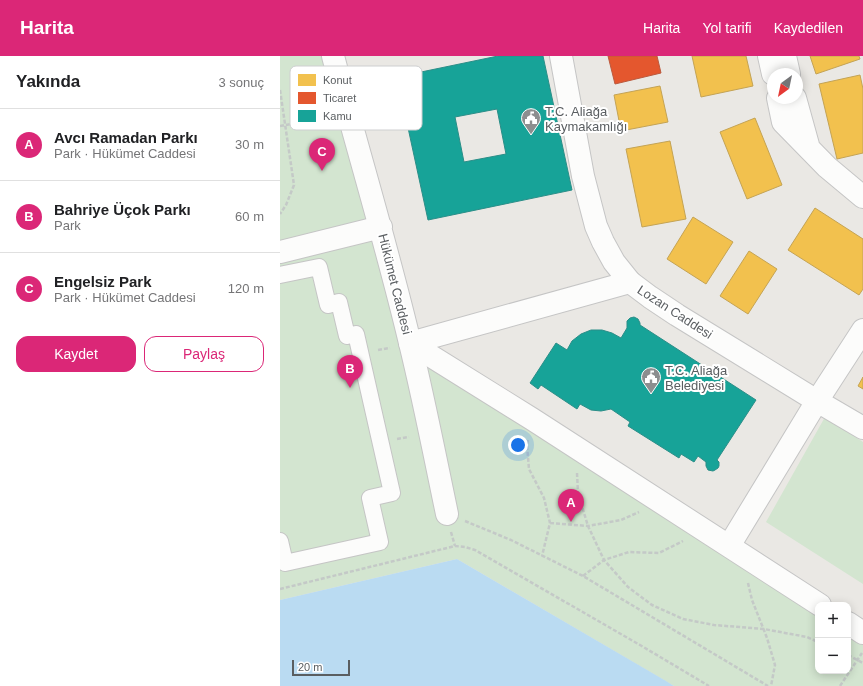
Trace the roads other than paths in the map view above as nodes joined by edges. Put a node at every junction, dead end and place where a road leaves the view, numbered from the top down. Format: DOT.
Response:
graph roads {
  1 [pos="333,56"];
  2 [pos="561,56"];
  3 [pos="769,56"];
  4 [pos="785,56"];
  5 [pos="336,66"];
  6 [pos="772,68"];
  7 [pos="788,68"];
  8 [pos="779,104"];
  9 [pos="797,104"];
  10 [pos="352,130"];
  11 [pos="808,149"];
  12 [pos="863,197"];
  13 [pos="381,227"];
  14 [pos="280,252"];
  15 [pos="280,275"];
  16 [pos="630,282"];
  17 [pos="863,330"];
  18 [pos="410,343"];
  19 [pos="817,401"];
  20 [pos="863,428"];
  21 [pos="448,514"];
  22 [pos="280,541"];
  23 [pos="729,546"];
  24 [pos="815,602"];
  25 [pos="851,625"];
  26 [pos="863,633"];
  1 -- 5 [label="street, Hükümet Caddesi"];
  2 -- 16 [label="street, Lozan Caddesi"];
  3 -- 6 [label="street"];
  4 -- 7 [label="street"];
  8 -- 11 [label="street"];
  9 -- 11 [label="street"];
  10 -- 13 [label="street, Hükümet Caddesi"];
  11 -- 12 [label="street"];
  13 -- 14 [label="street"];
  13 -- 18 [label="street, Hükümet Caddesi"];
  15 -- 22 [label="street"];
  16 -- 18 [label="street"];
  16 -- 19 [label="street, Lozan Caddesi"];
  17 -- 19 [label="street"];
  18 -- 21 [label="street, Hükümet Caddesi"];
  18 -- 23 [label="street"];
  19 -- 20 [label="street, Lozan Caddesi"];
  19 -- 23 [label="street"];
  23 -- 24 [label="street"];
  25 -- 26 [label="street"];
}
